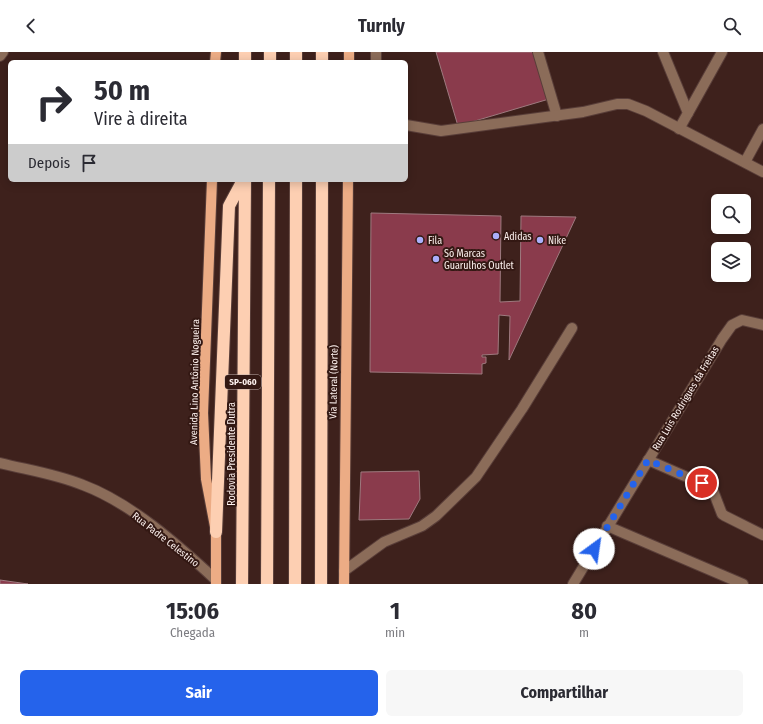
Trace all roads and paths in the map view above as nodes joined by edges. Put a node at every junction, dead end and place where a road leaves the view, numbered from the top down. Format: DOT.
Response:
graph roads {
  1 [pos="3,52"];
  2 [pos="538,52"];
  3 [pos="663,52"];
  4 [pos="722,52"];
  5 [pos="0,56"];
  6 [pos="688,113"];
  7 [pos="557,116"];
  8 [pos="408,125"];
  9 [pos="679,129"];
  10 [pos="763,129"];
  11 [pos="745,162"];
  12 [pos="763,172"];
  13 [pos="212,182"];
  14 [pos="243,182"];
  15 [pos="244,182"];
  16 [pos="269,182"];
  17 [pos="296,182"];
  18 [pos="322,182"];
  19 [pos="348,182"];
  20 [pos="763,325"];
  21 [pos="572,328"];
  22 [pos="648,460"];
  23 [pos="0,464"];
  24 [pos="607,526"];
  25 [pos="216,532"];
  26 [pos="763,535"];
  27 [pos="344,571"];
  28 [pos="216,582"];
  29 [pos="242,584"];
  30 [pos="267,584"];
  31 [pos="295,584"];
  32 [pos="321,584"];
  33 [pos="344,584"];
  34 [pos="573,584"];
  35 [pos="743,584"];
  1 -- 5 [label="street"];
  2 -- 7 [label="street"];
  3 -- 6 [label="street"];
  4 -- 6 [label="street"];
  6 -- 9 [label="street"];
  7 -- 8 [label="street"];
  7 -- 9 [label="street"];
  9 -- 11 [label="street"];
  10 -- 11 [label="street"];
  11 -- 12 [label="street"];
  13 -- 25 [label="main road, Avenida Lino Antônio Nogueira"];
  14 -- 25 [label="highway"];
  15 -- 29 [label="highway, Rodovia Presidente Dutra / SP-060"];
  16 -- 30 [label="highway, SP-060"];
  17 -- 31 [label="highway"];
  18 -- 32 [label="highway"];
  19 -- 27 [label="main road, Via Lateral (Norte)"];
  20 -- 22 [label="street, Rua Luis Rodrigues da Freitas"];
  21 -- 27 [label="street"];
  22 -- 24 [label="street, Rua Luis Rodrigues da Freitas"];
  22 -- 26 [label="street"];
  23 -- 28 [label="street, Rua Padre Celestino"];
  24 -- 34 [label="street, Rua Luis Rodrigues da Freitas"];
  24 -- 35 [label="street"];
  25 -- 28 [label="main road, Avenida Lino Antônio Nogueira"];
  27 -- 33 [label="main road, Via Lateral (Norte)"];
}
